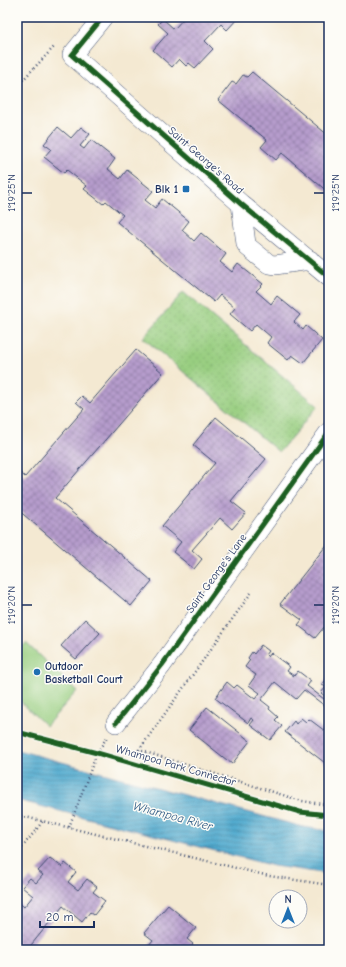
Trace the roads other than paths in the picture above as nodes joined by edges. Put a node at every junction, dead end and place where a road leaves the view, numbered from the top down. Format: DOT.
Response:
graph roads {
  1 [pos="104,17"];
  2 [pos="241,204"];
  3 [pos="310,260"];
  4 [pos="329,277"];
  5 [pos="329,432"];
  6 [pos="116,722"];
  1 -- 2 [label="street, Saint George's Road"];
  2 -- 3 [label="street, Saint George's Road"];
  2 -- 3 [label="street"];
  3 -- 4 [label="street, Saint George's Road"];
  5 -- 6 [label="street, Saint George's Lane"];
}
